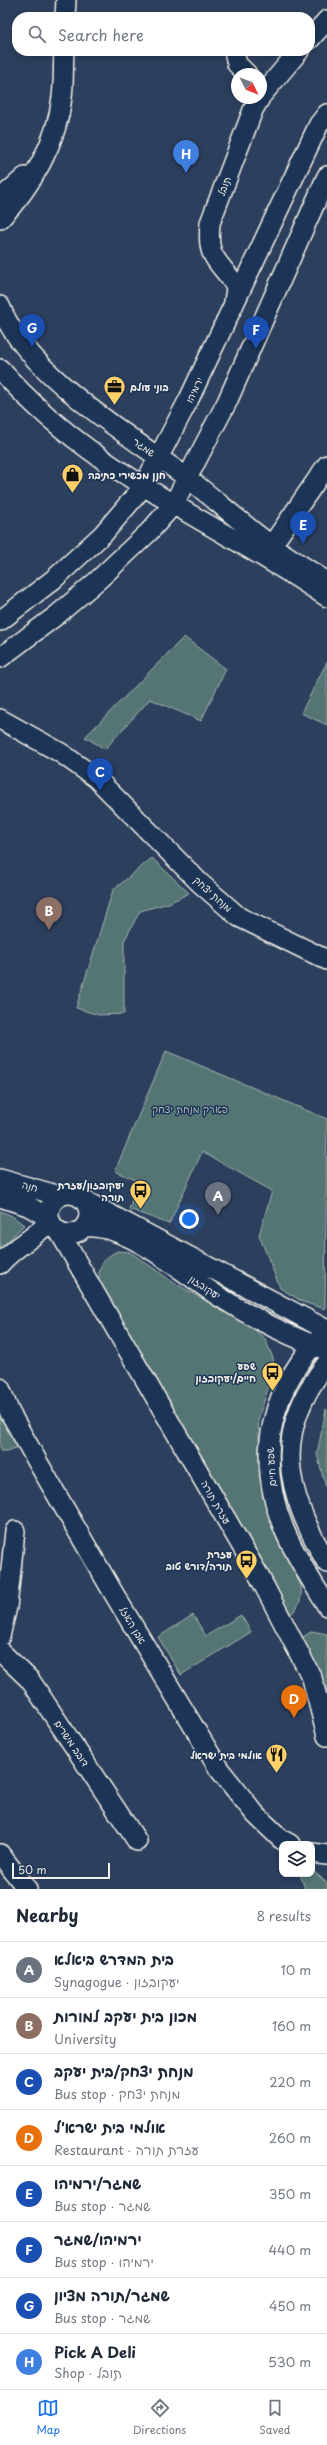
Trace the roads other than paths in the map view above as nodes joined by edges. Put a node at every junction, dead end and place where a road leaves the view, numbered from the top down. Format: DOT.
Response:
graph roads {
  1 [pos="66,0"];
  2 [pos="65,12"];
  3 [pos="327,20"];
  4 [pos="315,33"];
  5 [pos="64,56"];
  6 [pos="235,56"];
  7 [pos="294,56"];
  8 [pos="241,68"];
  9 [pos="267,86"];
  10 [pos="255,104"];
  11 [pos="327,114"];
  12 [pos="41,160"];
  13 [pos="327,176"];
  14 [pos="0,199"];
  15 [pos="0,219"];
  16 [pos="254,262"];
  17 [pos="226,272"];
  18 [pos="234,302"];
  19 [pos="0,306"];
  20 [pos="0,369"];
  21 [pos="160,458"];
  22 [pos="100,459"];
  23 [pos="327,465"];
  24 [pos="188,479"];
  25 [pos="143,487"];
  26 [pos="173,505"];
  27 [pos="128,508"];
  28 [pos="272,546"];
  29 [pos="327,582"];
  30 [pos="327,597"];
  31 [pos="0,621"];
  32 [pos="0,658"];
  33 [pos="0,707"];
  34 [pos="0,719"];
  35 [pos="120,800"];
  36 [pos="327,960"];
  37 [pos="0,1179"];
  38 [pos="60,1196"];
  39 [pos="0,1197"];
  40 [pos="85,1202"];
  41 [pos="54,1226"];
  42 [pos="84,1228"];
  43 [pos="0,1264"];
  44 [pos="85,1278"];
  45 [pos="327,1330"];
  46 [pos="320,1347"];
  47 [pos="327,1363"];
  48 [pos="0,1388"];
  49 [pos="15,1531"];
  50 [pos="327,1563"];
  51 [pos="327,1605"];
  52 [pos="0,1636"];
  53 [pos="0,1651"];
  54 [pos="327,1736"];
  55 [pos="137,1841"];
  56 [pos="285,1841"];
  57 [pos="315,1853"];
  58 [pos="0,1854"];
  59 [pos="327,1854"];
  60 [pos="27,1889"];
  1 -- 2 [label="street"];
  3 -- 4 [label="street"];
  5 -- 12 [label="street"];
  6 -- 8 [label="street"];
  7 -- 9 [label="street, תובל"];
  10 -- 17 [label="street, תובל"];
  11 -- 16 [label="street, ירמיהו"];
  12 -- 14 [label="street"];
  12 -- 15 [label="street"];
  13 -- 24 [label="street"];
  16 -- 17 [label="street"];
  16 -- 18 [label="street, ירמיהו"];
  17 -- 18 [label="street, תובל"];
  18 -- 21 [label="street, ירמיהו"];
  19 -- 21 [label="street, שמגר"];
  20 -- 22 [label="street"];
  21 -- 24 [label="street, שמגר"];
  21 -- 25 [label="street, ירמיהו"];
  22 -- 25 [label="street"];
  22 -- 27 [label="street"];
  23 -- 28 [label="street"];
  24 -- 26 [label="street"];
  24 -- 28 [label="street, שמגר"];
  25 -- 26 [label="street"];
  25 -- 27 [label="street, ירמיהו"];
  26 -- 30 [label="street"];
  26 -- 32 [label="street"];
  27 -- 31 [label="street, ירמיהו"];
  28 -- 29 [label="street, שמגר"];
  33 -- 35 [label="street, מנחת יצחק"];
  34 -- 35 [label="street, מנחת יצחק"];
  35 -- 36 [label="street, מנחת יצחק"];
  37 -- 38 [label="street, חנה"];
  38 -- 40 [label="street"];
  38 -- 41 [label="street"];
  39 -- 41 [label="street, חנה"];
  40 -- 42 [label="street"];
  40 -- 45 [label="street, יעקובזון"];
  41 -- 42 [label="street"];
  41 -- 43 [label="street"];
  41 -- 44 [label="street, עזרת תורה"];
  42 -- 44 [label="street, עזרת תורה"];
  42 -- 46 [label="street, יעקובזון"];
  44 -- 54 [label="street, עזרת תורה"];
  45 -- 46 [label="street, שפע חיים"];
  46 -- 51 [label="street, שפע חיים"];
  47 -- 50 [label="street, שפע חיים"];
  48 -- 56 [label="street, אבן האזל"];
  49 -- 52 [label="street"];
  53 -- 55 [label="street, דובב מישרים"];
  57 -- 59 [label="street"];
  58 -- 60 [label="street"];
}
